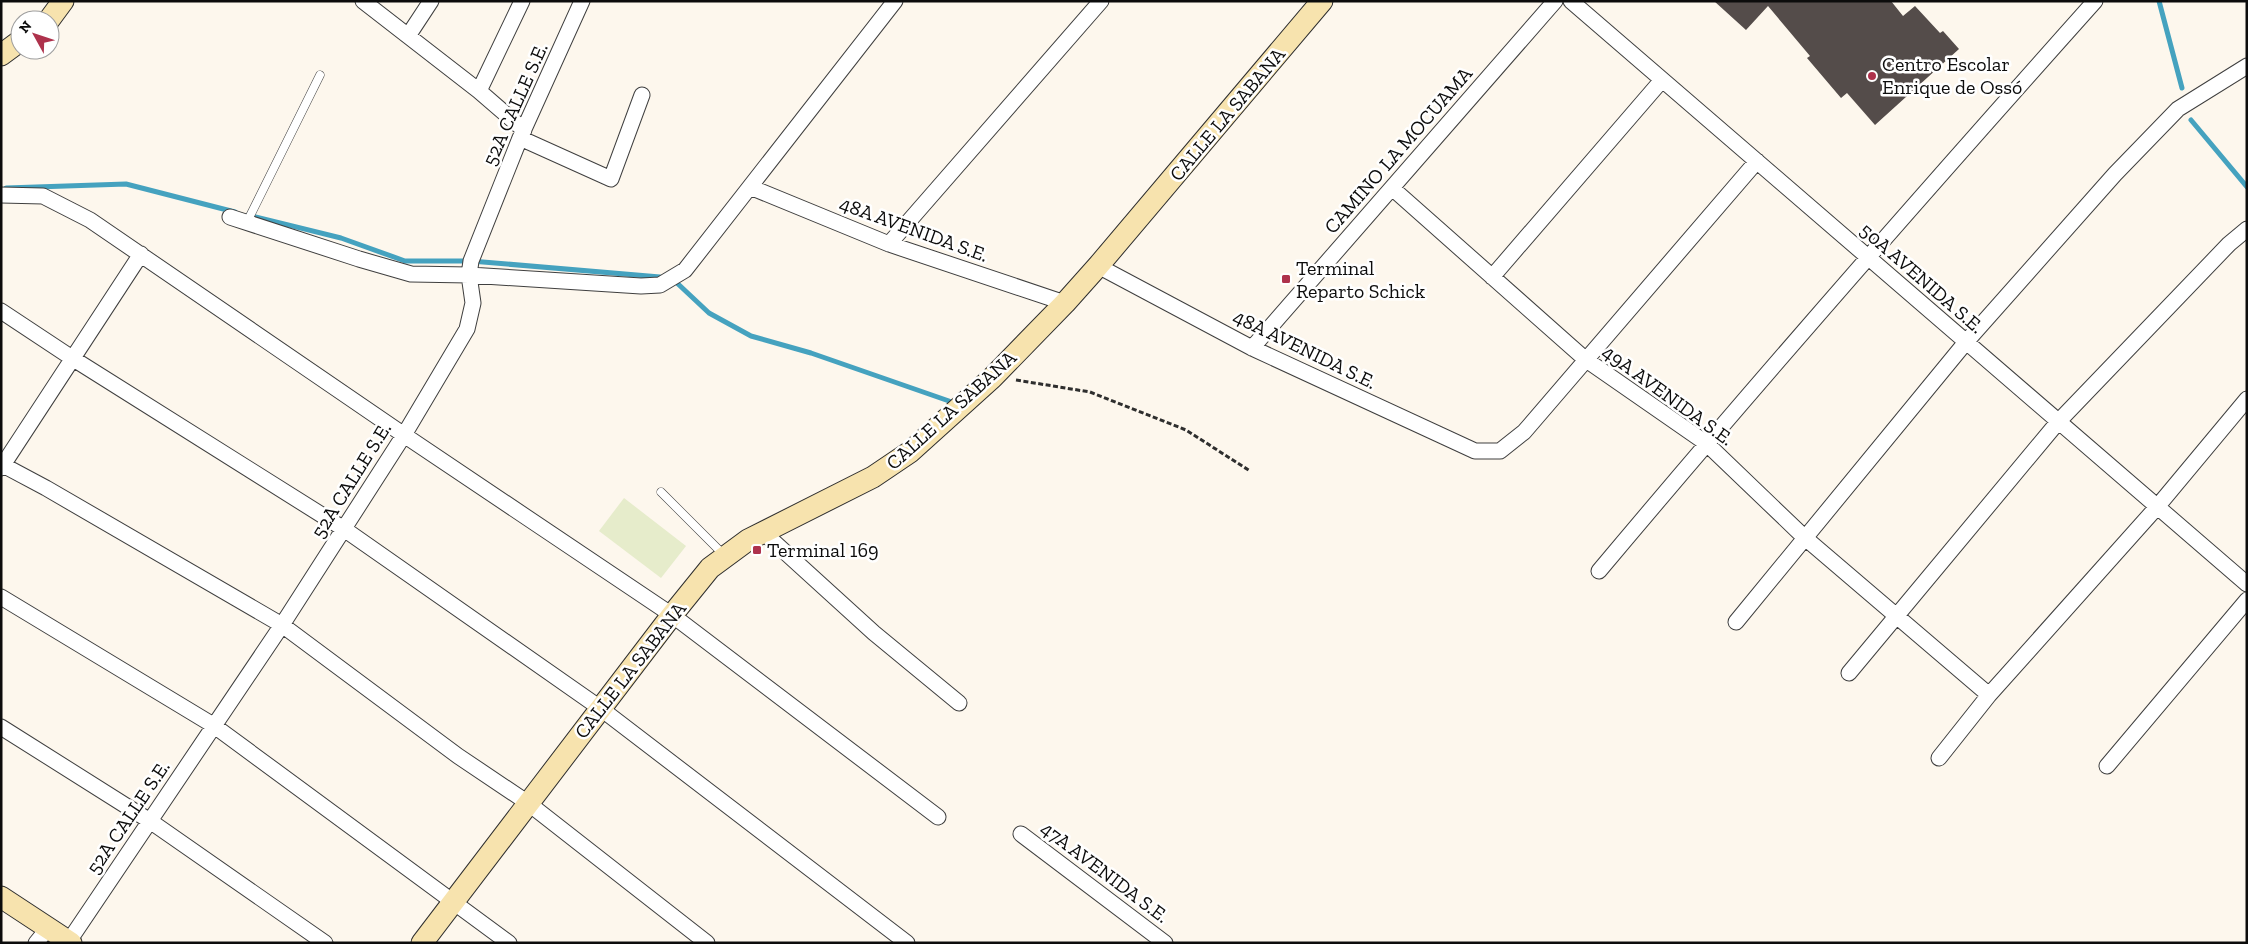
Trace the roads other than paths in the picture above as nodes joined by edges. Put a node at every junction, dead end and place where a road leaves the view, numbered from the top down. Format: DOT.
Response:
graph roads {
  1 [pos="363,1"];
  2 [pos="431,1"];
  3 [pos="522,1"];
  4 [pos="582,1"];
  5 [pos="895,1"];
  6 [pos="1101,1"];
  7 [pos="1322,1"];
  8 [pos="1554,1"];
  9 [pos="1571,1"];
  10 [pos="2095,1"];
  11 [pos="408,36"];
  12 [pos="2247,66"];
  13 [pos="320,75"];
  14 [pos="1662,80"];
  15 [pos="479,91"];
  16 [pos="642,95"];
  17 [pos="522,134"];
  18 [pos="1757,162"];
  19 [pos="750,187"];
  20 [pos="1392,188"];
  21 [pos="1,195"];
  22 [pos="230,217"];
  23 [pos="247,222"];
  24 [pos="2247,229"];
  25 [pos="889,244"];
  26 [pos="141,254"];
  27 [pos="1868,257"];
  28 [pos="1098,266"];
  29 [pos="469,275"];
  30 [pos="1492,277"];
  31 [pos="1065,303"];
  32 [pos="1,312"];
  33 [pos="1966,342"];
  34 [pos="1252,348"];
  35 [pos="72,358"];
  36 [pos="1585,360"];
  37 [pos="2247,399"];
  38 [pos="2058,422"];
  39 [pos="404,435"];
  40 [pos="1706,443"];
  41 [pos="2,466"];
  42 [pos="661,492"];
  43 [pos="2157,507"];
  44 [pos="344,529"];
  45 [pos="763,532"];
  46 [pos="1804,537"];
  47 [pos="725,557"];
  48 [pos="1599,571"];
  49 [pos="2247,584"];
  50 [pos="1,597"];
  51 [pos="2247,600"];
  52 [pos="672,615"];
  53 [pos="1896,618"];
  54 [pos="1736,622"];
  55 [pos="282,625"];
  56 [pos="1849,673"];
  57 [pos="1988,695"];
  58 [pos="959,703"];
  59 [pos="600,708"];
  60 [pos="213,725"];
  61 [pos="1,727"];
  62 [pos="1939,758"];
  63 [pos="2106,766"];
  64 [pos="528,803"];
  65 [pos="938,817"];
  66 [pos="150,821"];
  67 [pos="1021,834"];
  68 [pos="1,897"];
  69 [pos="452,903"];
  70 [pos="43,935"];
  71 [pos="70,942"];
  72 [pos="325,943"];
  73 [pos="422,943"];
  74 [pos="509,943"];
  75 [pos="707,943"];
  76 [pos="907,943"];
  77 [pos="1165,943"];
  1 -- 11 [label="street"];
  2 -- 11 [label="street"];
  3 -- 15 [label="street"];
  4 -- 17 [label="street, 52A CALLE S.E."];
  5 -- 19 [label="street"];
  6 -- 25 [label="street"];
  7 -- 28 [label="street, CALLE LA SABANA"];
  8 -- 20 [label="street, CAMINO LA MOCUAMA"];
  9 -- 14 [label="street, 50A AVENIDA S.E."];
  10 -- 27 [label="street"];
  11 -- 15 [label="street"];
  12 -- 33 [label="street"];
  13 -- 23 [label="lane"];
  14 -- 18 [label="street, 50A AVENIDA S.E."];
  14 -- 30 [label="street"];
  15 -- 17 [label="street"];
  16 -- 17 [label="street"];
  17 -- 29 [label="street, 52A CALLE S.E."];
  18 -- 27 [label="street, 50A AVENIDA S.E."];
  18 -- 36 [label="street"];
  19 -- 25 [label="street, 48A AVENIDA S.E."];
  19 -- 29 [label="street"];
  20 -- 30 [label="street, 49A AVENIDA S.E."];
  20 -- 34 [label="street, CAMINO LA MOCUAMA"];
  21 -- 26 [label="street"];
  22 -- 23 [label="street"];
  23 -- 29 [label="street"];
  24 -- 38 [label="street"];
  25 -- 31 [label="street, 48A AVENIDA S.E."];
  26 -- 35 [label="street"];
  26 -- 39 [label="street"];
  27 -- 33 [label="street, 50A AVENIDA S.E."];
  27 -- 40 [label="street"];
  28 -- 31 [label="street, CALLE LA SABANA"];
  28 -- 34 [label="street, 48A AVENIDA S.E."];
  29 -- 39 [label="street, 52A CALLE S.E."];
  30 -- 36 [label="street, 49A AVENIDA S.E."];
  31 -- 45 [label="street, CALLE LA SABANA"];
  32 -- 35 [label="street"];
  33 -- 38 [label="street, 50A AVENIDA S.E."];
  33 -- 46 [label="street"];
  34 -- 36 [label="street, 48A AVENIDA S.E."];
  35 -- 41 [label="street"];
  35 -- 44 [label="street"];
  36 -- 40 [label="street, 49A AVENIDA S.E."];
  37 -- 43 [label="street"];
  38 -- 43 [label="street, 50A AVENIDA S.E."];
  38 -- 53 [label="street"];
  39 -- 44 [label="street, 52A CALLE S.E."];
  39 -- 52 [label="street"];
  40 -- 46 [label="street, 49A AVENIDA S.E."];
  40 -- 48 [label="street"];
  41 -- 55 [label="street"];
  42 -- 47 [label="lane"];
  43 -- 49 [label="street, 50A AVENIDA S.E."];
  43 -- 57 [label="street"];
  44 -- 55 [label="street, 52A CALLE S.E."];
  44 -- 59 [label="street"];
  45 -- 47 [label="street, CALLE LA SABANA"];
  45 -- 58 [label="street"];
  46 -- 53 [label="street, 49A AVENIDA S.E."];
  46 -- 54 [label="street"];
  47 -- 52 [label="street, CALLE LA SABANA"];
  50 -- 60 [label="street"];
  51 -- 63 [label="street"];
  52 -- 59 [label="street, CALLE LA SABANA"];
  52 -- 65 [label="street"];
  53 -- 56 [label="street"];
  53 -- 57 [label="street, 49A AVENIDA S.E."];
  55 -- 60 [label="street, 52A CALLE S.E."];
  55 -- 64 [label="street"];
  57 -- 62 [label="street"];
  59 -- 64 [label="street, CALLE LA SABANA"];
  59 -- 76 [label="street"];
  60 -- 66 [label="street, 52A CALLE S.E."];
  60 -- 69 [label="street"];
  61 -- 66 [label="street"];
  64 -- 69 [label="street, CALLE LA SABANA"];
  64 -- 75 [label="street"];
  66 -- 71 [label="street, 52A CALLE S.E."];
  66 -- 72 [label="street"];
  67 -- 77 [label="street, 47A AVENIDA S.E."];
  68 -- 70 [label="street"];
  69 -- 73 [label="street, CALLE LA SABANA"];
  69 -- 74 [label="street"];
  70 -- 71 [label="street"];
}
